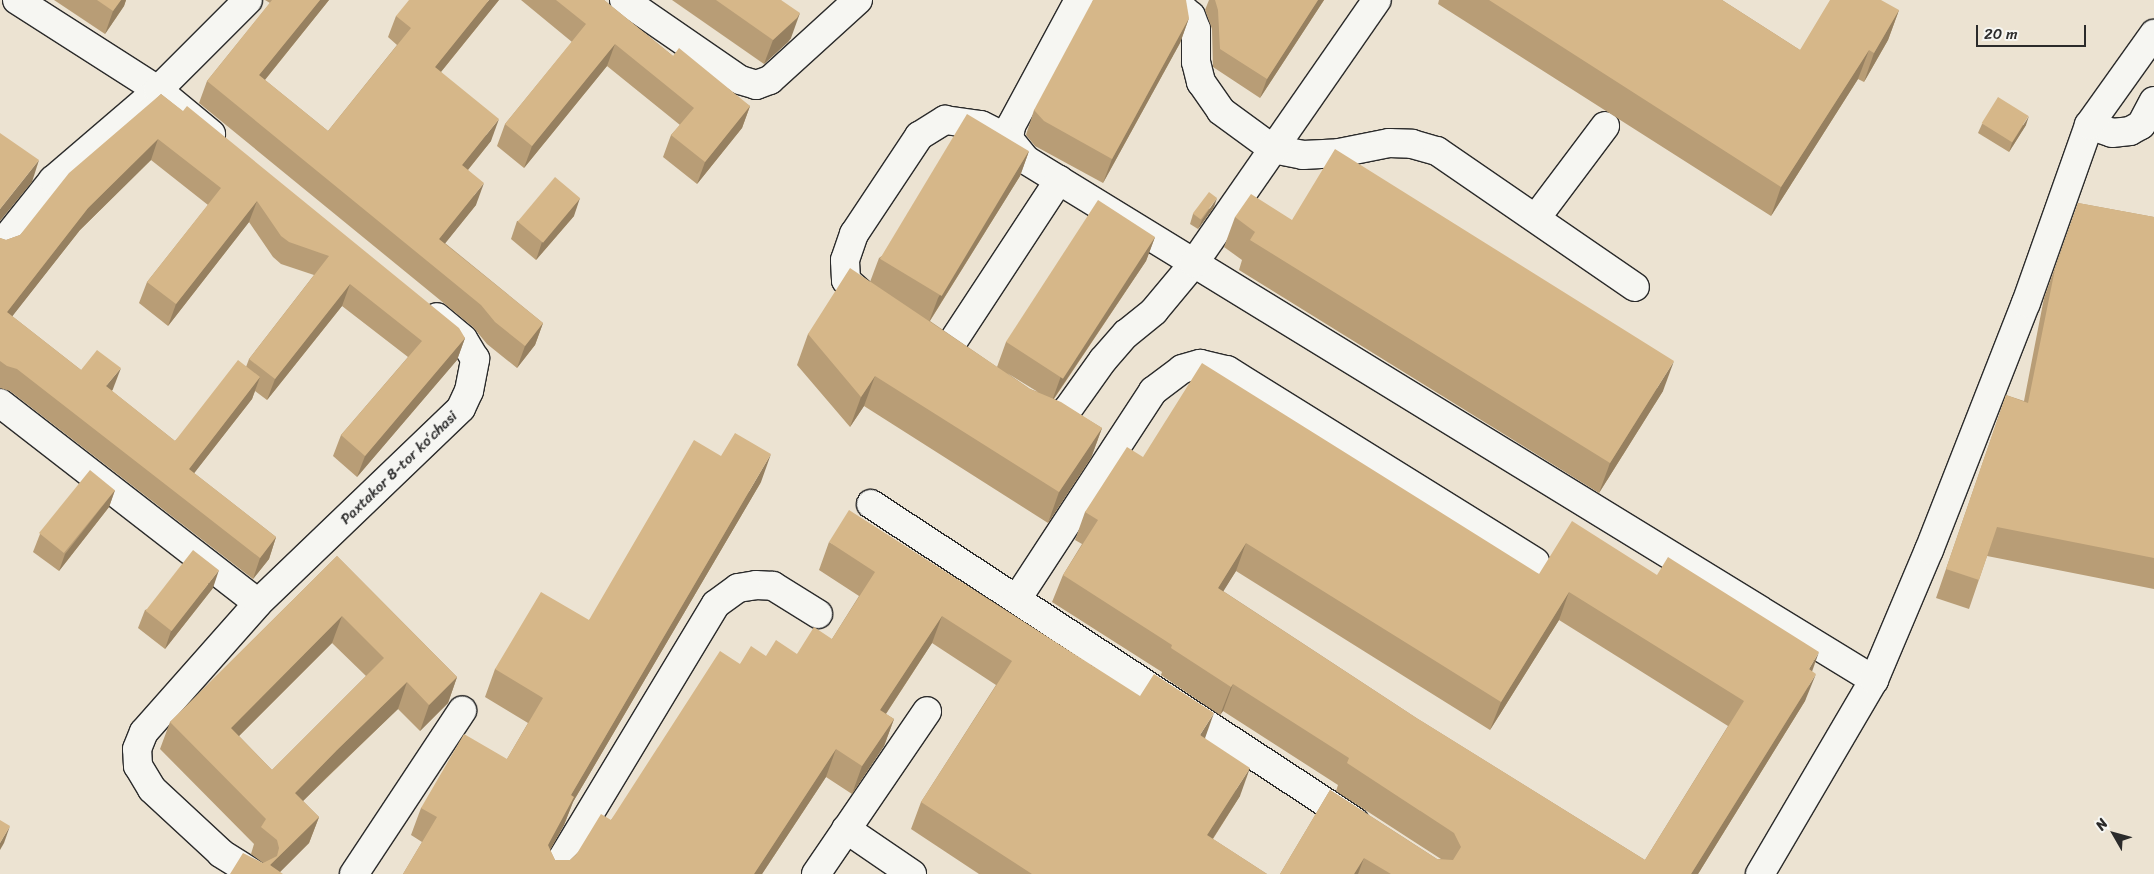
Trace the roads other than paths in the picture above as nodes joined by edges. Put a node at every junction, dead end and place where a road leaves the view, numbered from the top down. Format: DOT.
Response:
graph roads {
  1 [pos="17,0"];
  2 [pos="248,0"];
  3 [pos="624,0"];
  4 [pos="858,0"];
  5 [pos="1079,0"];
  6 [pos="1172,0"];
  7 [pos="1377,0"];
  8 [pos="2154,34"];
  9 [pos="158,90"];
  10 [pos="2154,101"];
  11 [pos="2089,124"];
  12 [pos="1605,126"];
  13 [pos="1009,139"];
  14 [pos="1273,149"];
  15 [pos="234,152"];
  16 [pos="1059,180"];
  17 [pos="1536,218"];
  18 [pos="0,246"];
  19 [pos="1194,263"];
  20 [pos="1635,287"];
  21 [pos="417,301"];
  22 [pos="890,315"];
  23 [pos="922,336"];
  24 [pos="946,352"];
  25 [pos="970,368"];
  26 [pos="1011,395"];
  27 [pos="0,403"];
  28 [pos="872,504"];
  29 [pos="1535,562"];
  30 [pos="1017,599"];
  31 [pos="258,603"];
  32 [pos="818,614"];
  33 [pos="1874,680"];
  34 [pos="927,711"];
  35 [pos="462,712"];
  36 [pos="846,829"];
  37 [pos="1378,836"];
  38 [pos="254,874"];
  39 [pos="354,874"];
  40 [pos="553,874"];
  41 [pos="816,874"];
  42 [pos="912,874"];
  43 [pos="1760,874"];
  1 -- 9 [label="street"];
  2 -- 9 [label="street"];
  3 -- 4 [label="street"];
  5 -- 13 [label="street"];
  6 -- 14 [label="street"];
  7 -- 14 [label="street"];
  8 -- 11 [label="street"];
  9 -- 15 [label="street"];
  9 -- 18 [label="street"];
  10 -- 11 [label="street"];
  11 -- 33 [label="street"];
  12 -- 17 [label="street"];
  13 -- 16 [label="street"];
  13 -- 22 [label="street"];
  14 -- 17 [label="street"];
  14 -- 19 [label="street"];
  16 -- 19 [label="street"];
  16 -- 24 [label="street"];
  17 -- 20 [label="street"];
  19 -- 26 [label="street"];
  19 -- 33 [label="street"];
  21 -- 31 [label="street, Paxtakor 8-tor koʻchasi"];
  23 -- 24 [label="street"];
  24 -- 25 [label="street"];
  27 -- 31 [label="street"];
  28 -- 30 [label="street"];
  29 -- 30 [label="street"];
  30 -- 37 [label="street"];
  31 -- 38 [label="street, Paxtakor 8-tor koʻchasi"];
  32 -- 40 [label="street"];
  33 -- 43 [label="street"];
  34 -- 36 [label="street"];
  35 -- 39 [label="street"];
  36 -- 41 [label="street"];
  36 -- 42 [label="street"];
}
